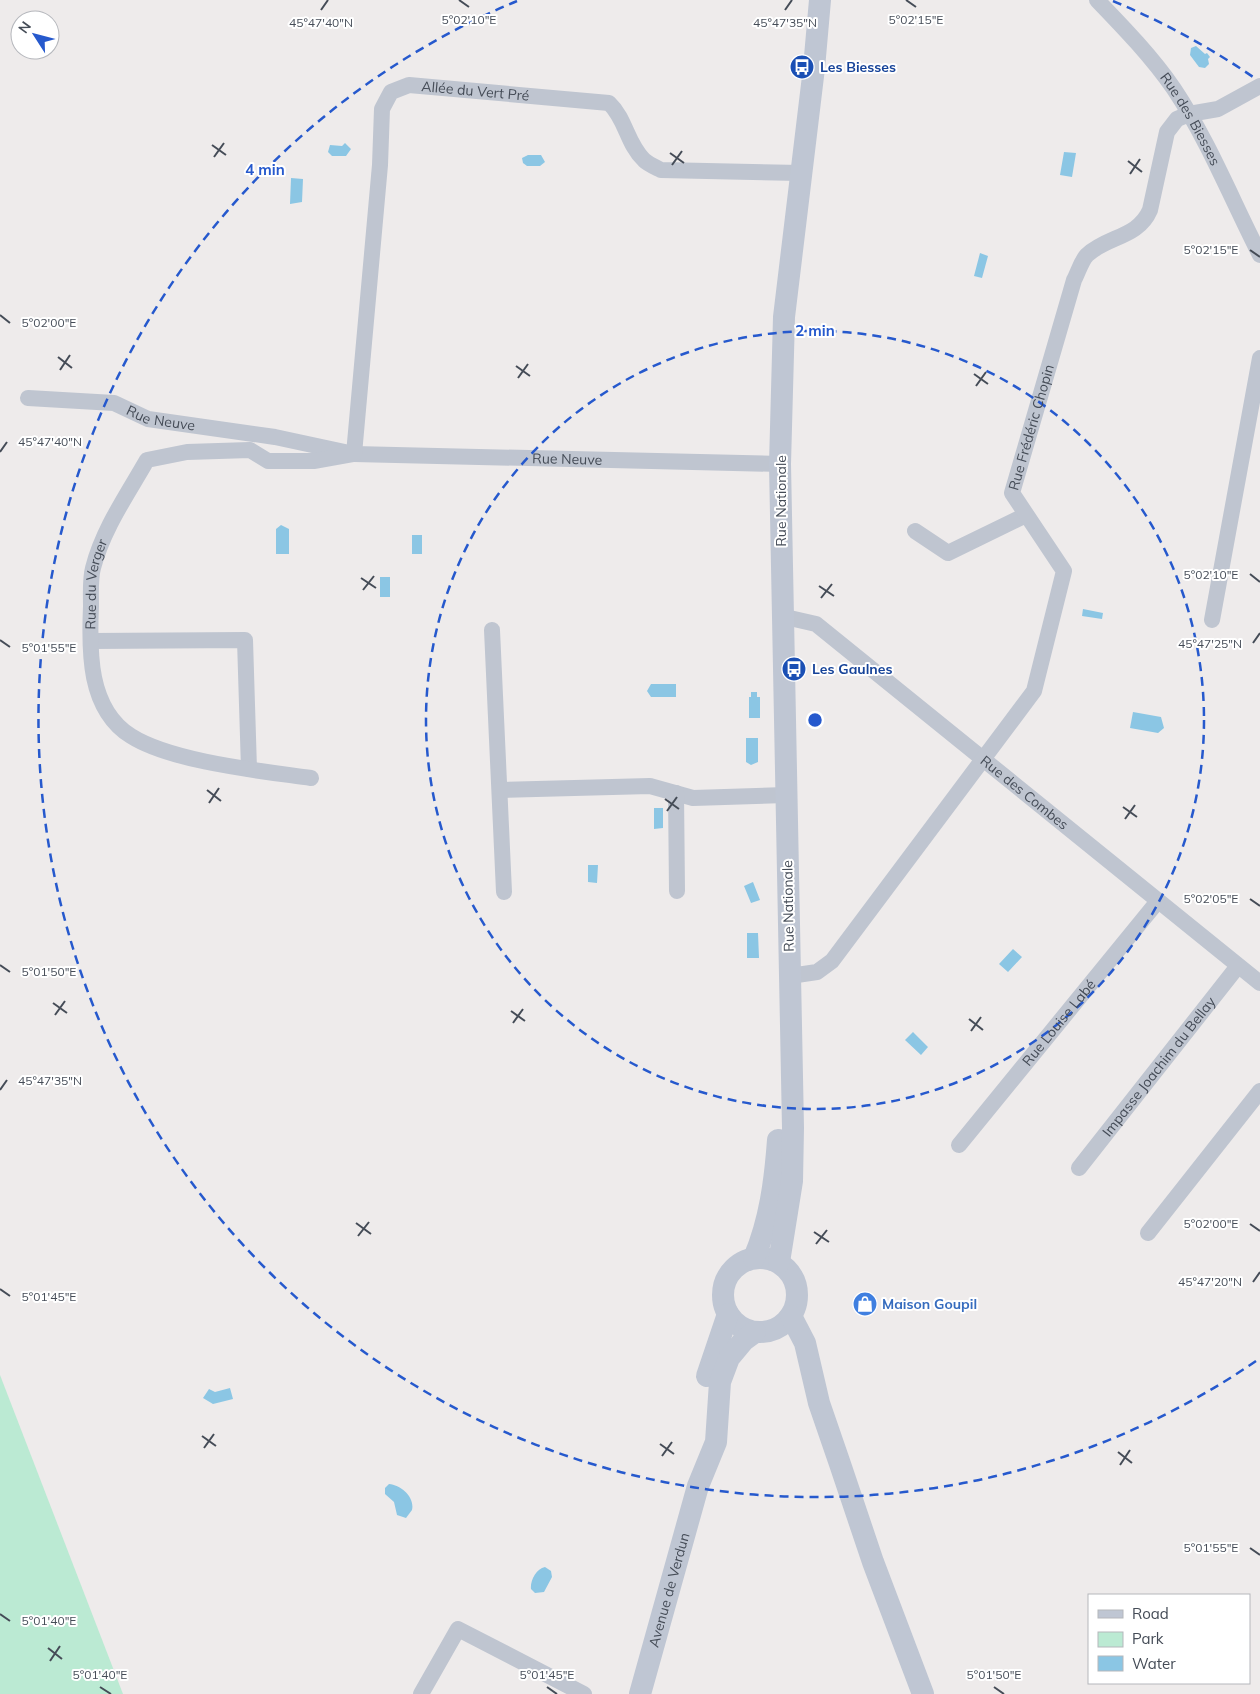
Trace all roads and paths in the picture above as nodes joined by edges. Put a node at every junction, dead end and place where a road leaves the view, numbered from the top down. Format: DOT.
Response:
graph roads {
  1 [pos="820,0"];
  2 [pos="1097,0"];
  3 [pos="1260,86"];
  4 [pos="1190,114"];
  5 [pos="801,174"];
  6 [pos="1260,254"];
  7 [pos="1260,358"];
  8 [pos="28,398"];
  9 [pos="354,454"];
  10 [pos="268,461"];
  11 [pos="780,464"];
  12 [pos="1026,515"];
  13 [pos="915,531"];
  14 [pos="781,616"];
  15 [pos="1212,620"];
  16 [pos="492,630"];
  17 [pos="91,641"];
  18 [pos="984,760"];
  19 [pos="249,769"];
  20 [pos="311,778"];
  21 [pos="500,790"];
  22 [pos="676,793"];
  23 [pos="786,795"];
  24 [pos="677,891"];
  25 [pos="504,892"];
  26 [pos="1158,901"];
  27 [pos="1238,966"];
  28 [pos="790,976"];
  29 [pos="1260,983"];
  30 [pos="791,1005"];
  31 [pos="1260,1091"];
  32 [pos="959,1145"];
  33 [pos="1079,1168"];
  34 [pos="1148,1233"];
  35 [pos="754,1258"];
  36 [pos="779,1262"];
  37 [pos="728,1314"];
  38 [pos="773,1326"];
  39 [pos="698,1486"];
  40 [pos="421,1694"];
  41 [pos="584,1694"];
  42 [pos="640,1694"];
  43 [pos="923,1694"];
  1 -- 5 [label="main road, Rue Nationale"];
  2 -- 4 [label="street, Rue des Biesses"];
  3 -- 4 [label="street"];
  4 -- 6 [label="street, Rue des Biesses"];
  4 -- 12 [label="street, Rue Frédéric Chopin"];
  5 -- 9 [label="street, Allée du Vert Pré"];
  5 -- 11 [label="main road, Rue Nationale"];
  7 -- 15 [label="street"];
  8 -- 9 [label="street, Rue Neuve"];
  9 -- 10 [label="street, Rue Neuve"];
  9 -- 11 [label="street, Rue Neuve"];
  10 -- 17 [label="street, Rue du Verger"];
  11 -- 14 [label="main road, Rue Nationale"];
  12 -- 13 [label="street"];
  12 -- 18 [label="street, Rue Frédéric Chopin"];
  14 -- 18 [label="street, Rue des Combes"];
  14 -- 23 [label="main road, Rue Nationale"];
  16 -- 21 [label="street"];
  17 -- 19 [label="street, Rue du Verger"];
  17 -- 19 [label="street"];
  18 -- 26 [label="street, Rue des Combes"];
  18 -- 28 [label="street, Rue Frédéric Chopin"];
  19 -- 20 [label="street, Rue du Verger"];
  21 -- 22 [label="street"];
  21 -- 25 [label="street"];
  22 -- 23 [label="street"];
  22 -- 24 [label="street"];
  23 -- 28 [label="main road, Rue Nationale"];
  26 -- 27 [label="street, Rue des Combes"];
  26 -- 32 [label="street, Rue Louise Labé"];
  27 -- 29 [label="street, Rue des Combes"];
  27 -- 33 [label="street, Impasse Joachim du Bellay"];
  28 -- 30 [label="main road, Rue Nationale"];
  30 -- 35 [label="main road, Rue Nationale"];
  30 -- 36 [label="main road, Rue Nationale"];
  31 -- 34 [label="street"];
  35 -- 36 [label="main road"];
  35 -- 37 [label="main road"];
  36 -- 38 [label="main road"];
  37 -- 38 [label="main road"];
  37 -- 39 [label="main road, Avenue de Verdun"];
  38 -- 39 [label="main road, Avenue de Verdun"];
  38 -- 43 [label="main road"];
  39 -- 42 [label="main road, Avenue de Verdun"];
  40 -- 41 [label="street"];
}
